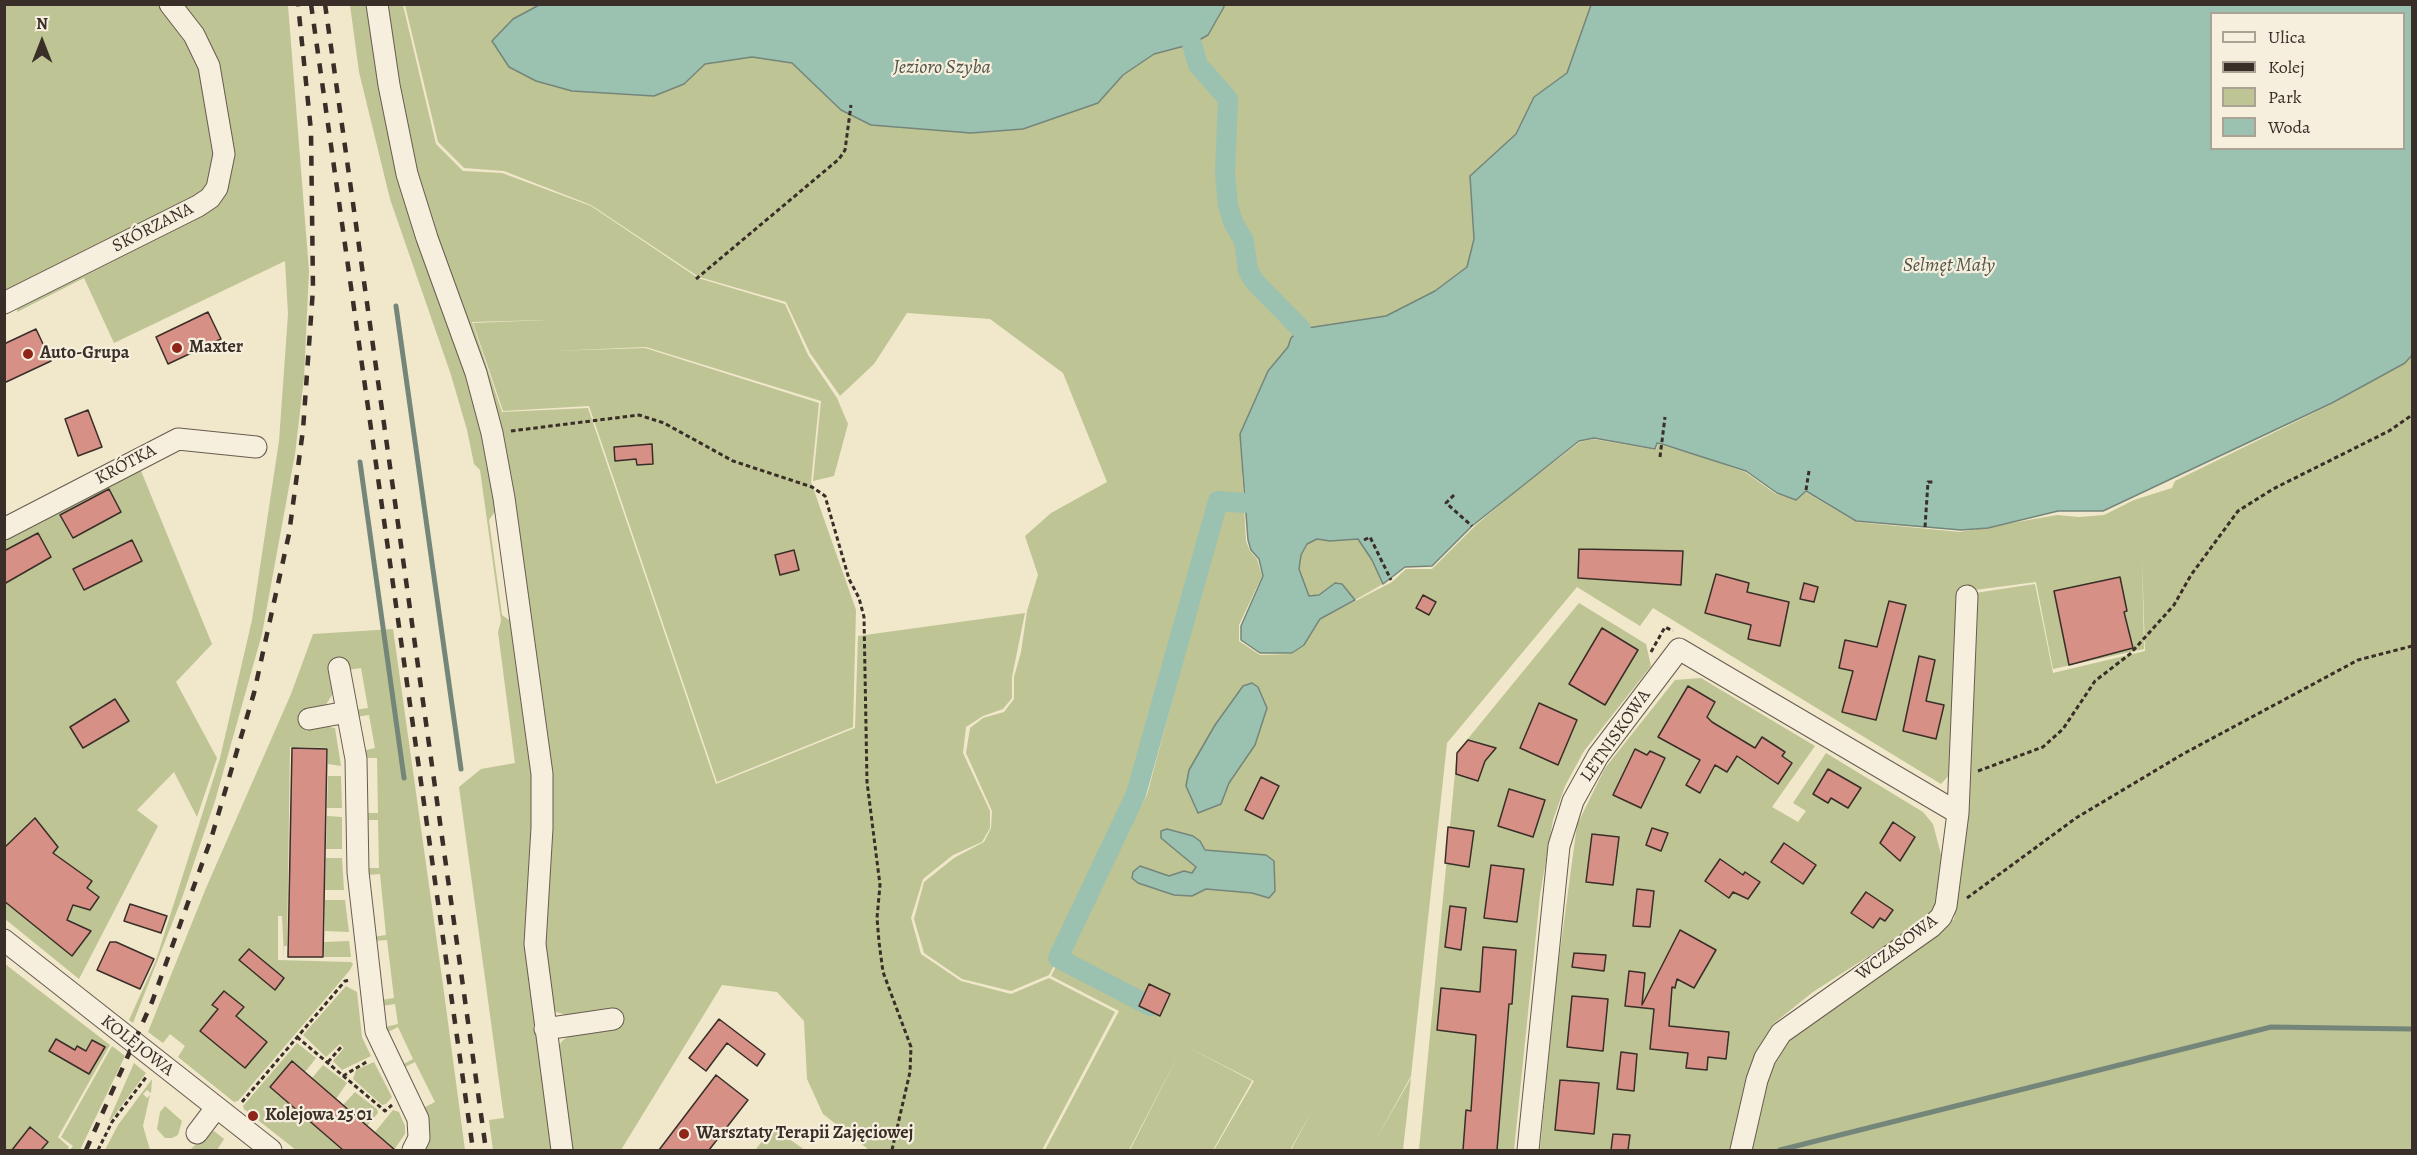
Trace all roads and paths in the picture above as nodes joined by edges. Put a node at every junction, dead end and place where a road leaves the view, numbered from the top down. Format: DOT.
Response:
graph roads {
  1 [pos="170,4"];
  2 [pos="377,4"];
  3 [pos="851,105"];
  4 [pos="696,279"];
  5 [pos="4,303"];
  6 [pos="2412,415"];
  7 [pos="1665,417"];
  8 [pos="492,433"];
  9 [pos="256,447"];
  10 [pos="1660,457"];
  11 [pos="1809,471"];
  12 [pos="1935,482"];
  13 [pos="1806,490"];
  14 [pos="1454,495"];
  15 [pos="5,526"];
  16 [pos="1472,526"];
  17 [pos="1925,527"];
  18 [pos="1364,540"];
  19 [pos="1391,580"];
  20 [pos="1967,596"];
  21 [pos="1676,633"];
  22 [pos="2412,646"];
  23 [pos="1653,658"];
  24 [pos="339,668"];
  25 [pos="347,712"];
  26 [pos="309,719"];
  27 [pos="1959,778"];
  28 [pos="1958,813"];
  29 [pos="1941,917"];
  30 [pos="4,940"];
  31 [pos="359,979"];
  32 [pos="613,1019"];
  33 [pos="545,1029"];
  34 [pos="297,1037"];
  35 [pos="342,1046"];
  36 [pos="375,1058"];
  37 [pos="327,1062"];
  38 [pos="150,1072"];
  39 [pos="343,1076"];
  40 [pos="398,1102"];
  41 [pos="226,1108"];
  42 [pos="197,1133"];
  43 [pos="98,1150"];
  44 [pos="271,1150"];
  45 [pos="413,1150"];
  46 [pos="562,1150"];
  47 [pos="892,1150"];
  48 [pos="1528,1150"];
  49 [pos="1741,1150"];
  1 -- 5 [label="street, SKÓRZANA"];
  2 -- 8 [label="street"];
  3 -- 4 [label="path"];
  6 -- 27 [label="path"];
  7 -- 10 [label="path"];
  8 -- 33 [label="street"];
  8 -- 47 [label="path"];
  9 -- 15 [label="street, KRÓTKA"];
  11 -- 13 [label="path"];
  12 -- 17 [label="path"];
  14 -- 16 [label="path"];
  18 -- 19 [label="path"];
  20 -- 27 [label="street, WCZASOWA"];
  21 -- 23 [label="path"];
  22 -- 29 [label="path"];
  24 -- 25 [label="street"];
  25 -- 26 [label="street"];
  25 -- 45 [label="street"];
  27 -- 28 [label="street, WCZASOWA"];
  28 -- 29 [label="street, WCZASOWA"];
  28 -- 48 [label="street, LETNISKOWA"];
  29 -- 49 [label="street, WCZASOWA"];
  30 -- 41 [label="street, KOLEJOWA"];
  31 -- 34 [label="path"];
  32 -- 33 [label="street"];
  33 -- 46 [label="street"];
  34 -- 37 [label="path"];
  34 -- 41 [label="path"];
  35 -- 37 [label="path"];
  36 -- 39 [label="path"];
  37 -- 39 [label="path"];
  38 -- 43 [label="path"];
  39 -- 40 [label="path"];
  41 -- 42 [label="street"];
  41 -- 44 [label="street, KOLEJOWA"];
}
